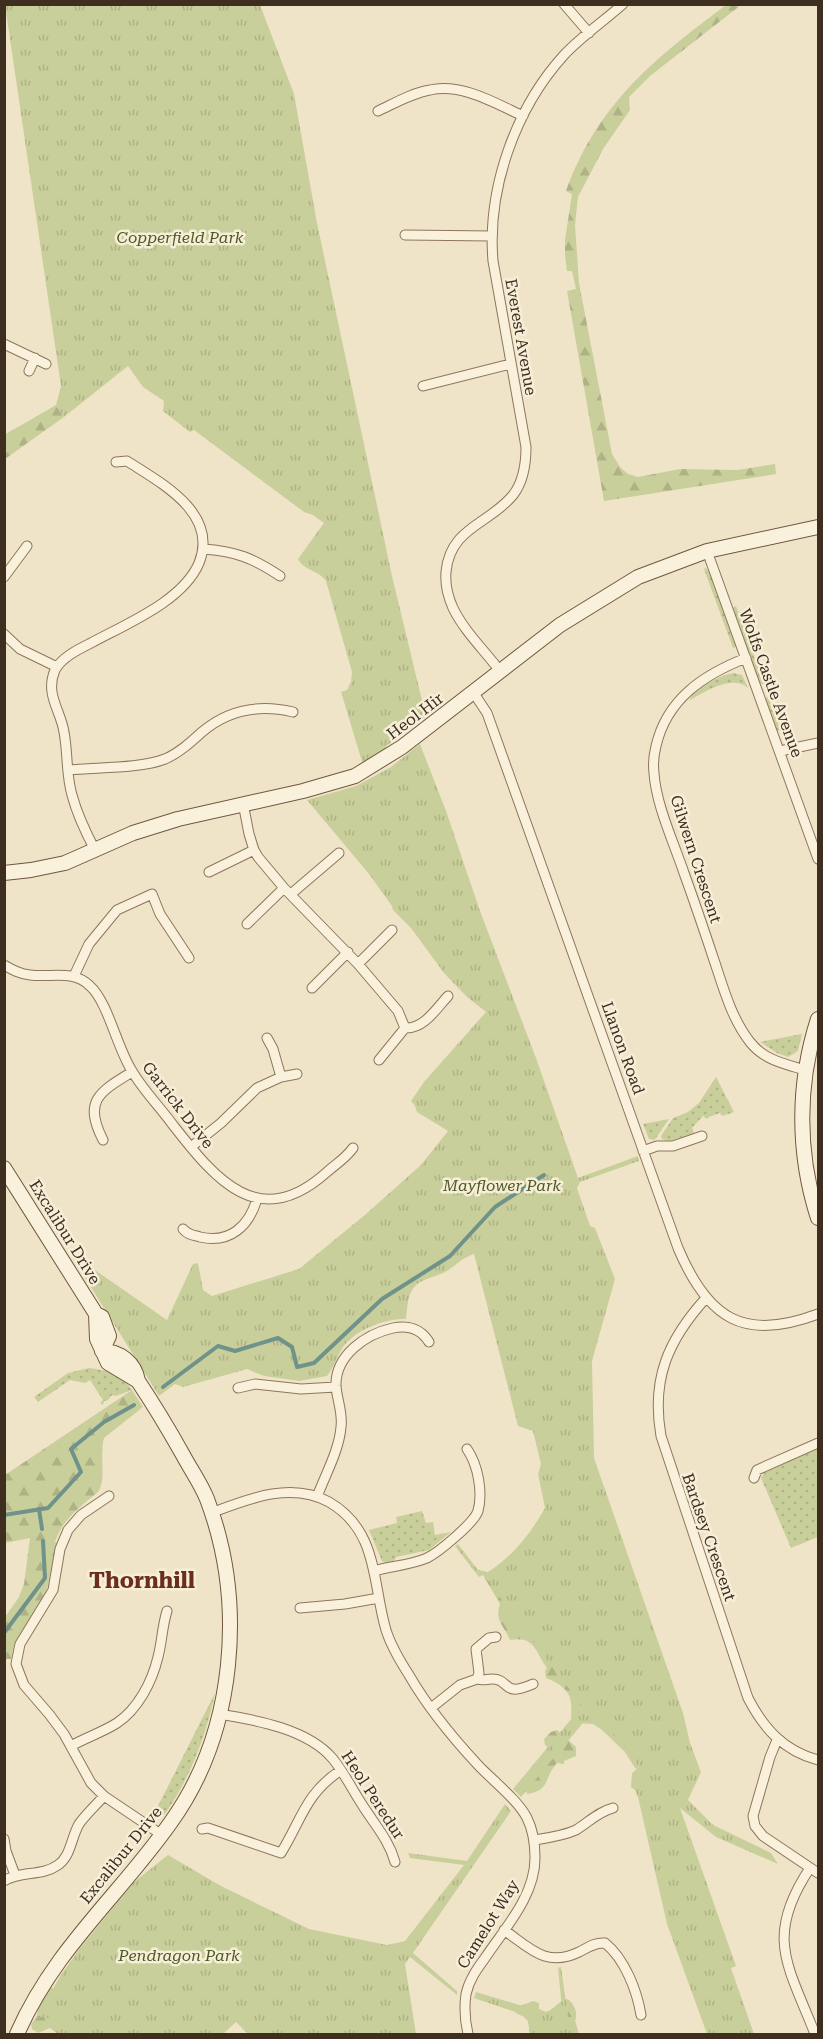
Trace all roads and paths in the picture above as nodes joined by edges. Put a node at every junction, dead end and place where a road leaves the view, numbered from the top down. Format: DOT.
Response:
graph roads {
  1 [pos="564,4"];
  2 [pos="623,4"];
  3 [pos="589,33"];
  4 [pos="378,111"];
  5 [pos="523,116"];
  6 [pos="405,235"];
  7 [pos="492,237"];
  8 [pos="4,344"];
  9 [pos="35,358"];
  10 [pos="46,364"];
  11 [pos="510,364"];
  12 [pos="29,371"];
  13 [pos="423,386"];
  14 [pos="116,462"];
  15 [pos="819,527"];
  16 [pos="27,546"];
  17 [pos="203,549"];
  18 [pos="706,551"];
  19 [pos="280,576"];
  20 [pos="4,577"];
  21 [pos="4,634"];
  22 [pos="746,658"];
  23 [pos="57,667"];
  24 [pos="500,670"];
  25 [pos="473,692"];
  26 [pos="293,712"];
  27 [pos="819,743"];
  28 [pos="780,751"];
  29 [pos="68,770"];
  30 [pos="243,804"];
  31 [pos="95,850"];
  32 [pos="254,850"];
  33 [pos="339,853"];
  34 [pos="819,859"];
  35 [pos="209,872"];
  36 [pos="4,873"];
  37 [pos="288,891"];
  38 [pos="247,924"];
  39 [pos="392,930"];
  40 [pos="348,952"];
  41 [pos="189,958"];
  42 [pos="358,964"];
  43 [pos="4,965"];
  44 [pos="74,976"];
  45 [pos="312,988"];
  46 [pos="448,996"];
  47 [pos="819,1019"];
  48 [pos="405,1029"];
  49 [pos="267,1038"];
  50 [pos="379,1060"];
  51 [pos="806,1070"];
  52 [pos="132,1072"];
  53 [pos="297,1074"];
  54 [pos="281,1077"];
  55 [pos="702,1136"];
  56 [pos="103,1140"];
  57 [pos="191,1147"];
  58 [pos="353,1148"];
  59 [pos="644,1151"];
  60 [pos="4,1168"];
  61 [pos="257,1199"];
  62 [pos="819,1218"];
  63 [pos="183,1229"];
  64 [pos="706,1298"];
  65 [pos="819,1314"];
  66 [pos="429,1342"];
  67 [pos="336,1387"];
  68 [pos="238,1388"];
  69 [pos="819,1443"];
  70 [pos="467,1449"];
  71 [pos="754,1478"];
  72 [pos="109,1496"];
  73 [pos="317,1497"];
  74 [pos="211,1512"];
  75 [pos="374,1571"];
  76 [pos="379,1598"];
  77 [pos="300,1608"];
  78 [pos="167,1611"];
  79 [pos="496,1637"];
  80 [pos="477,1678"];
  81 [pos="533,1684"];
  82 [pos="430,1708"];
  83 [pos="219,1714"];
  84 [pos="777,1740"];
  85 [pos="71,1746"];
  86 [pos="819,1760"];
  87 [pos="341,1770"];
  88 [pos="104,1796"];
  89 [pos="613,1808"];
  90 [pos="202,1829"];
  91 [pos="162,1835"];
  92 [pos="4,1839"];
  93 [pos="534,1840"];
  94 [pos="395,1862"];
  95 [pos="814,1870"];
  96 [pos="15,1875"];
  97 [pos="4,1881"];
  98 [pos="504,1930"];
  99 [pos="641,2015"];
  100 [pos="17,2034"];
  101 [pos="468,2034"];
  102 [pos="814,2034"];
  1 -- 3 [label="street"];
  2 -- 3 [label="street, Everest Avenue"];
  3 -- 5 [label="street, Everest Avenue"];
  4 -- 5 [label="street"];
  5 -- 7 [label="street, Everest Avenue"];
  6 -- 7 [label="street"];
  7 -- 11 [label="street, Everest Avenue"];
  8 -- 9 [label="street"];
  9 -- 10 [label="street"];
  9 -- 12 [label="street"];
  11 -- 13 [label="street"];
  11 -- 24 [label="street, Everest Avenue"];
  14 -- 17 [label="street"];
  15 -- 18 [label="street, Heol Hir"];
  16 -- 20 [label="street"];
  17 -- 19 [label="street"];
  17 -- 23 [label="street"];
  18 -- 22 [label="street, Wolfs Castle Avenue"];
  18 -- 24 [label="street, Heol Hir"];
  21 -- 23 [label="street"];
  22 -- 28 [label="street, Wolfs Castle Avenue"];
  22 -- 51 [label="street, Gilwern Crescent"];
  23 -- 29 [label="street"];
  24 -- 25 [label="street, Heol Hir"];
  25 -- 30 [label="street, Heol Hir"];
  25 -- 59 [label="street, Llanon Road"];
  26 -- 29 [label="street"];
  27 -- 28 [label="street"];
  28 -- 34 [label="street, Wolfs Castle Avenue"];
  29 -- 31 [label="street"];
  30 -- 31 [label="street, Heol Hir"];
  30 -- 32 [label="street"];
  31 -- 36 [label="street, Heol Hir"];
  32 -- 35 [label="street"];
  32 -- 37 [label="street"];
  33 -- 37 [label="street"];
  37 -- 38 [label="street"];
  37 -- 40 [label="street"];
  39 -- 42 [label="street"];
  40 -- 42 [label="street"];
  40 -- 45 [label="street"];
  41 -- 44 [label="street"];
  42 -- 48 [label="street"];
  43 -- 44 [label="street"];
  44 -- 52 [label="street, Garrick Drive"];
  46 -- 48 [label="street"];
  47 -- 51 [label="street"];
  48 -- 50 [label="street"];
  49 -- 54 [label="street"];
  51 -- 62 [label="street"];
  52 -- 56 [label="street"];
  52 -- 57 [label="street, Garrick Drive"];
  53 -- 54 [label="street"];
  54 -- 57 [label="street"];
  55 -- 59 [label="street"];
  57 -- 61 [label="street, Garrick Drive"];
  58 -- 61 [label="street"];
  59 -- 64 [label="street, Llanon Road"];
  60 -- 74 [label="street, Excalibur Drive"];
  61 -- 63 [label="street"];
  64 -- 65 [label="street, Llanon Road"];
  64 -- 84 [label="street, Bardsey Crescent"];
  66 -- 67 [label="street"];
  67 -- 68 [label="street"];
  67 -- 73 [label="street"];
  69 -- 71 [label="street"];
  70 -- 75 [label="street"];
  72 -- 85 [label="street"];
  73 -- 74 [label="street"];
  73 -- 75 [label="street, Camelot Way"];
  74 -- 83 [label="street, Excalibur Drive"];
  75 -- 76 [label="street, Camelot Way"];
  76 -- 77 [label="street"];
  76 -- 82 [label="street, Camelot Way"];
  78 -- 85 [label="street"];
  79 -- 80 [label="street"];
  80 -- 81 [label="street"];
  80 -- 82 [label="street"];
  82 -- 93 [label="street, Camelot Way"];
  83 -- 87 [label="street, Heol Peredur"];
  83 -- 91 [label="street, Excalibur Drive"];
  84 -- 86 [label="street, Bardsey Crescent"];
  84 -- 95 [label="street"];
  85 -- 88 [label="street"];
  87 -- 90 [label="street"];
  87 -- 94 [label="street, Heol Peredur"];
  88 -- 91 [label="street"];
  88 -- 96 [label="street"];
  89 -- 93 [label="street"];
  91 -- 100 [label="street, Excalibur Drive"];
  92 -- 96 [label="street"];
  93 -- 98 [label="street, Camelot Way"];
  95 -- 102 [label="street"];
  96 -- 97 [label="street"];
  98 -- 99 [label="street"];
  98 -- 101 [label="street, Camelot Way"];
}
